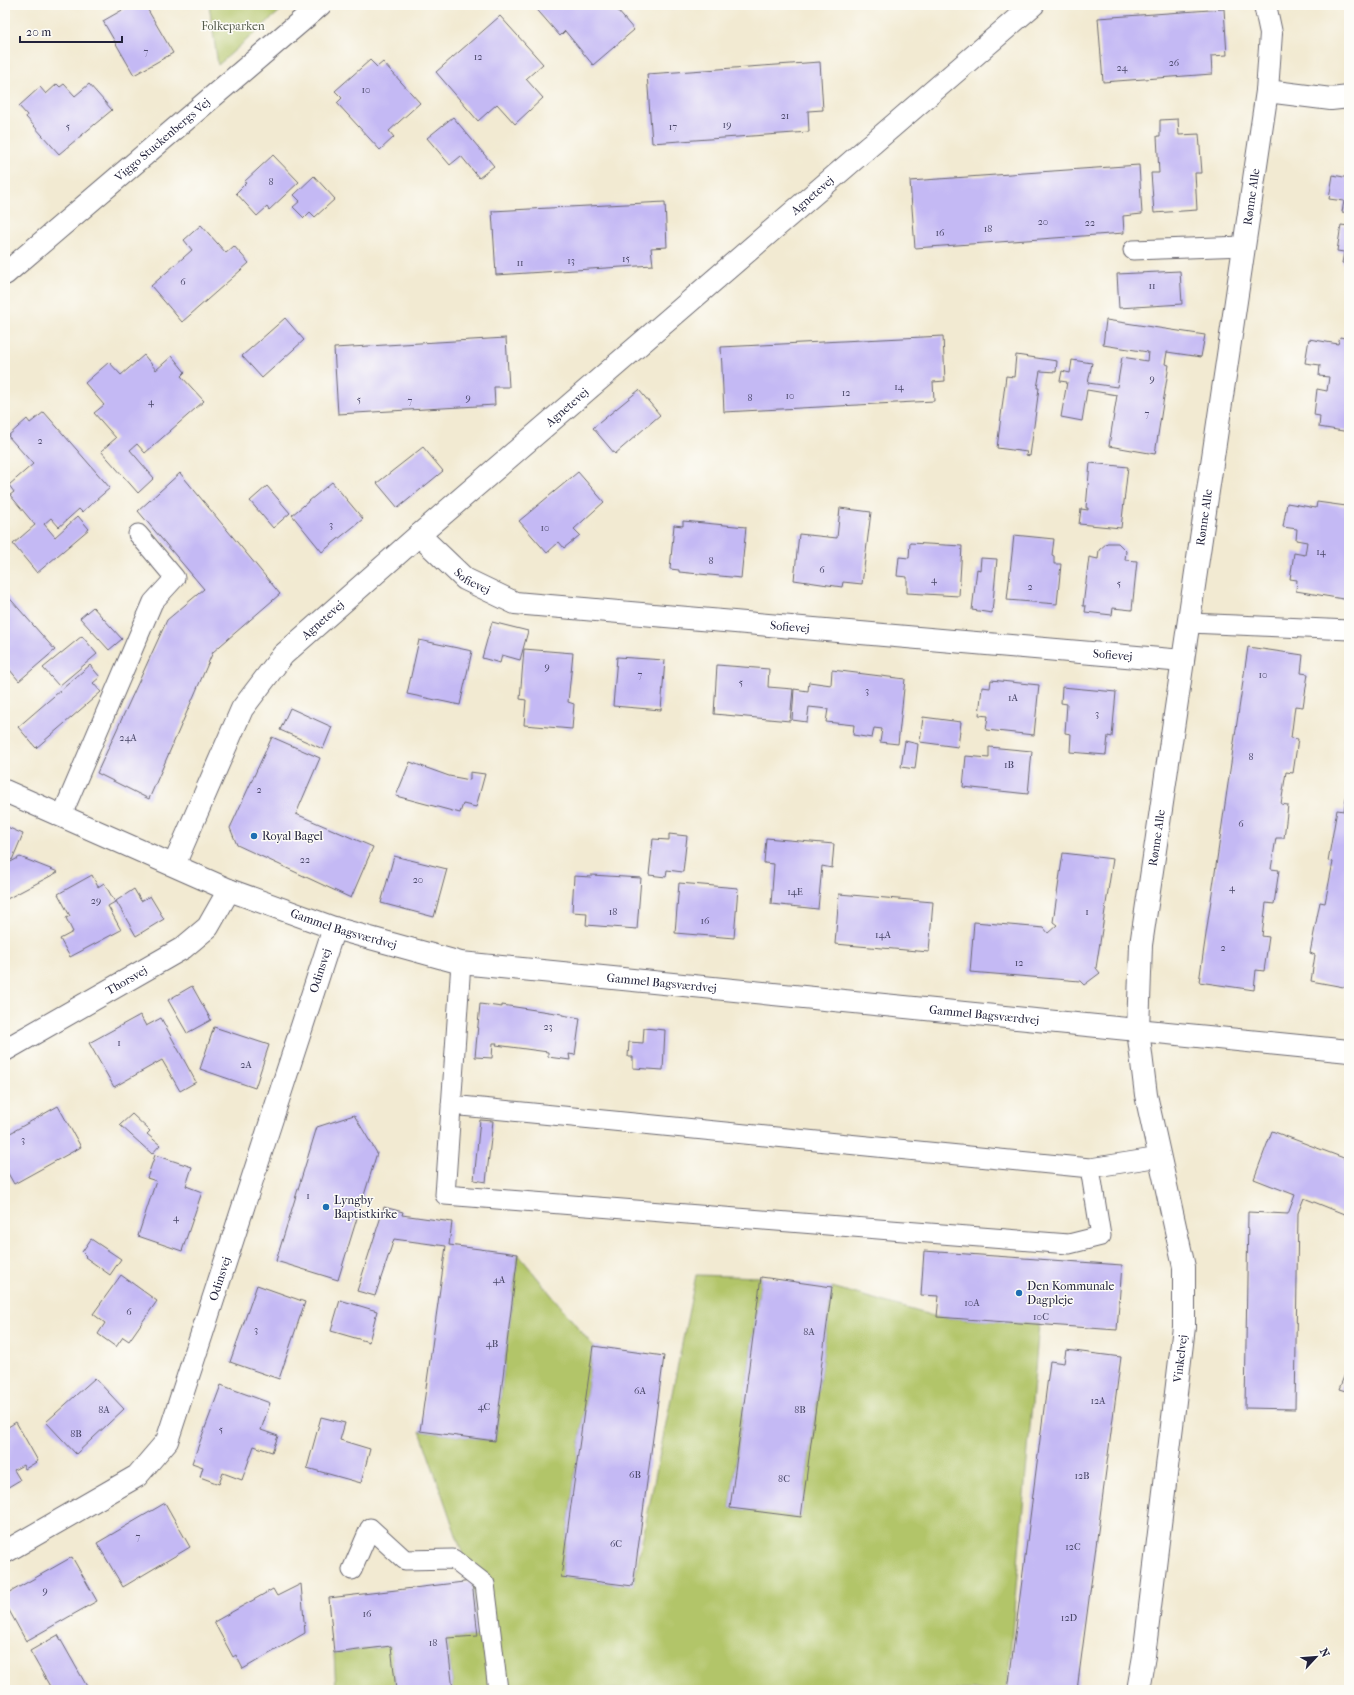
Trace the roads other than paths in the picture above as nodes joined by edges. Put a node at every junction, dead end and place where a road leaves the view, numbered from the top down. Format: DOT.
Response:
graph roads {
  1 [pos="320,5"];
  2 [pos="1032,5"];
  3 [pos="1265,5"];
  4 [pos="1267,91"];
  5 [pos="1349,97"];
  6 [pos="1244,246"];
  7 [pos="1133,250"];
  8 [pos="5,274"];
  9 [pos="138,534"];
  10 [pos="419,535"];
  11 [pos="1188,623"];
  12 [pos="1349,630"];
  13 [pos="1183,661"];
  14 [pos="5,791"];
  15 [pos="62,816"];
  16 [pos="174,865"];
  17 [pos="229,890"];
  18 [pos="334,928"];
  19 [pos="460,963"];
  20 [pos="1138,1030"];
  21 [pos="5,1050"];
  22 [pos="1349,1051"];
  23 [pos="451,1105"];
  24 [pos="1160,1157"];
  25 [pos="1090,1168"];
  26 [pos="5,1552"];
  27 [pos="352,1570"];
  28 [pos="498,1690"];
  29 [pos="1138,1690"];
  1 -- 8 [label="street, Viggo Stuckenbergs Vej"];
  2 -- 10 [label="street, Agnetevej"];
  3 -- 4 [label="street, Rønne Alle"];
  4 -- 5 [label="street"];
  4 -- 6 [label="street, Rønne Alle"];
  6 -- 7 [label="lane"];
  6 -- 11 [label="street, Rønne Alle"];
  9 -- 15 [label="lane"];
  10 -- 13 [label="street, Sofievej"];
  10 -- 16 [label="street, Agnetevej"];
  11 -- 12 [label="lane"];
  11 -- 13 [label="street, Rønne Alle"];
  13 -- 20 [label="street, Rønne Alle"];
  14 -- 15 [label="street, Gammel Bagsværdvej"];
  15 -- 16 [label="street, Gammel Bagsværdvej"];
  16 -- 17 [label="street, Gammel Bagsværdvej"];
  17 -- 18 [label="street, Gammel Bagsværdvej"];
  17 -- 21 [label="street, Thorsvej"];
  18 -- 19 [label="street, Gammel Bagsværdvej"];
  18 -- 26 [label="street, Odinsvej"];
  19 -- 20 [label="street, Gammel Bagsværdvej"];
  19 -- 23 [label="lane"];
  20 -- 22 [label="street, Gammel Bagsværdvej"];
  20 -- 24 [label="street, Vinkelvej"];
  23 -- 25 [label="lane"];
  23 -- 25 [label="lane"];
  24 -- 25 [label="lane"];
  24 -- 29 [label="street, Vinkelvej"];
  27 -- 28 [label="lane"];
}
